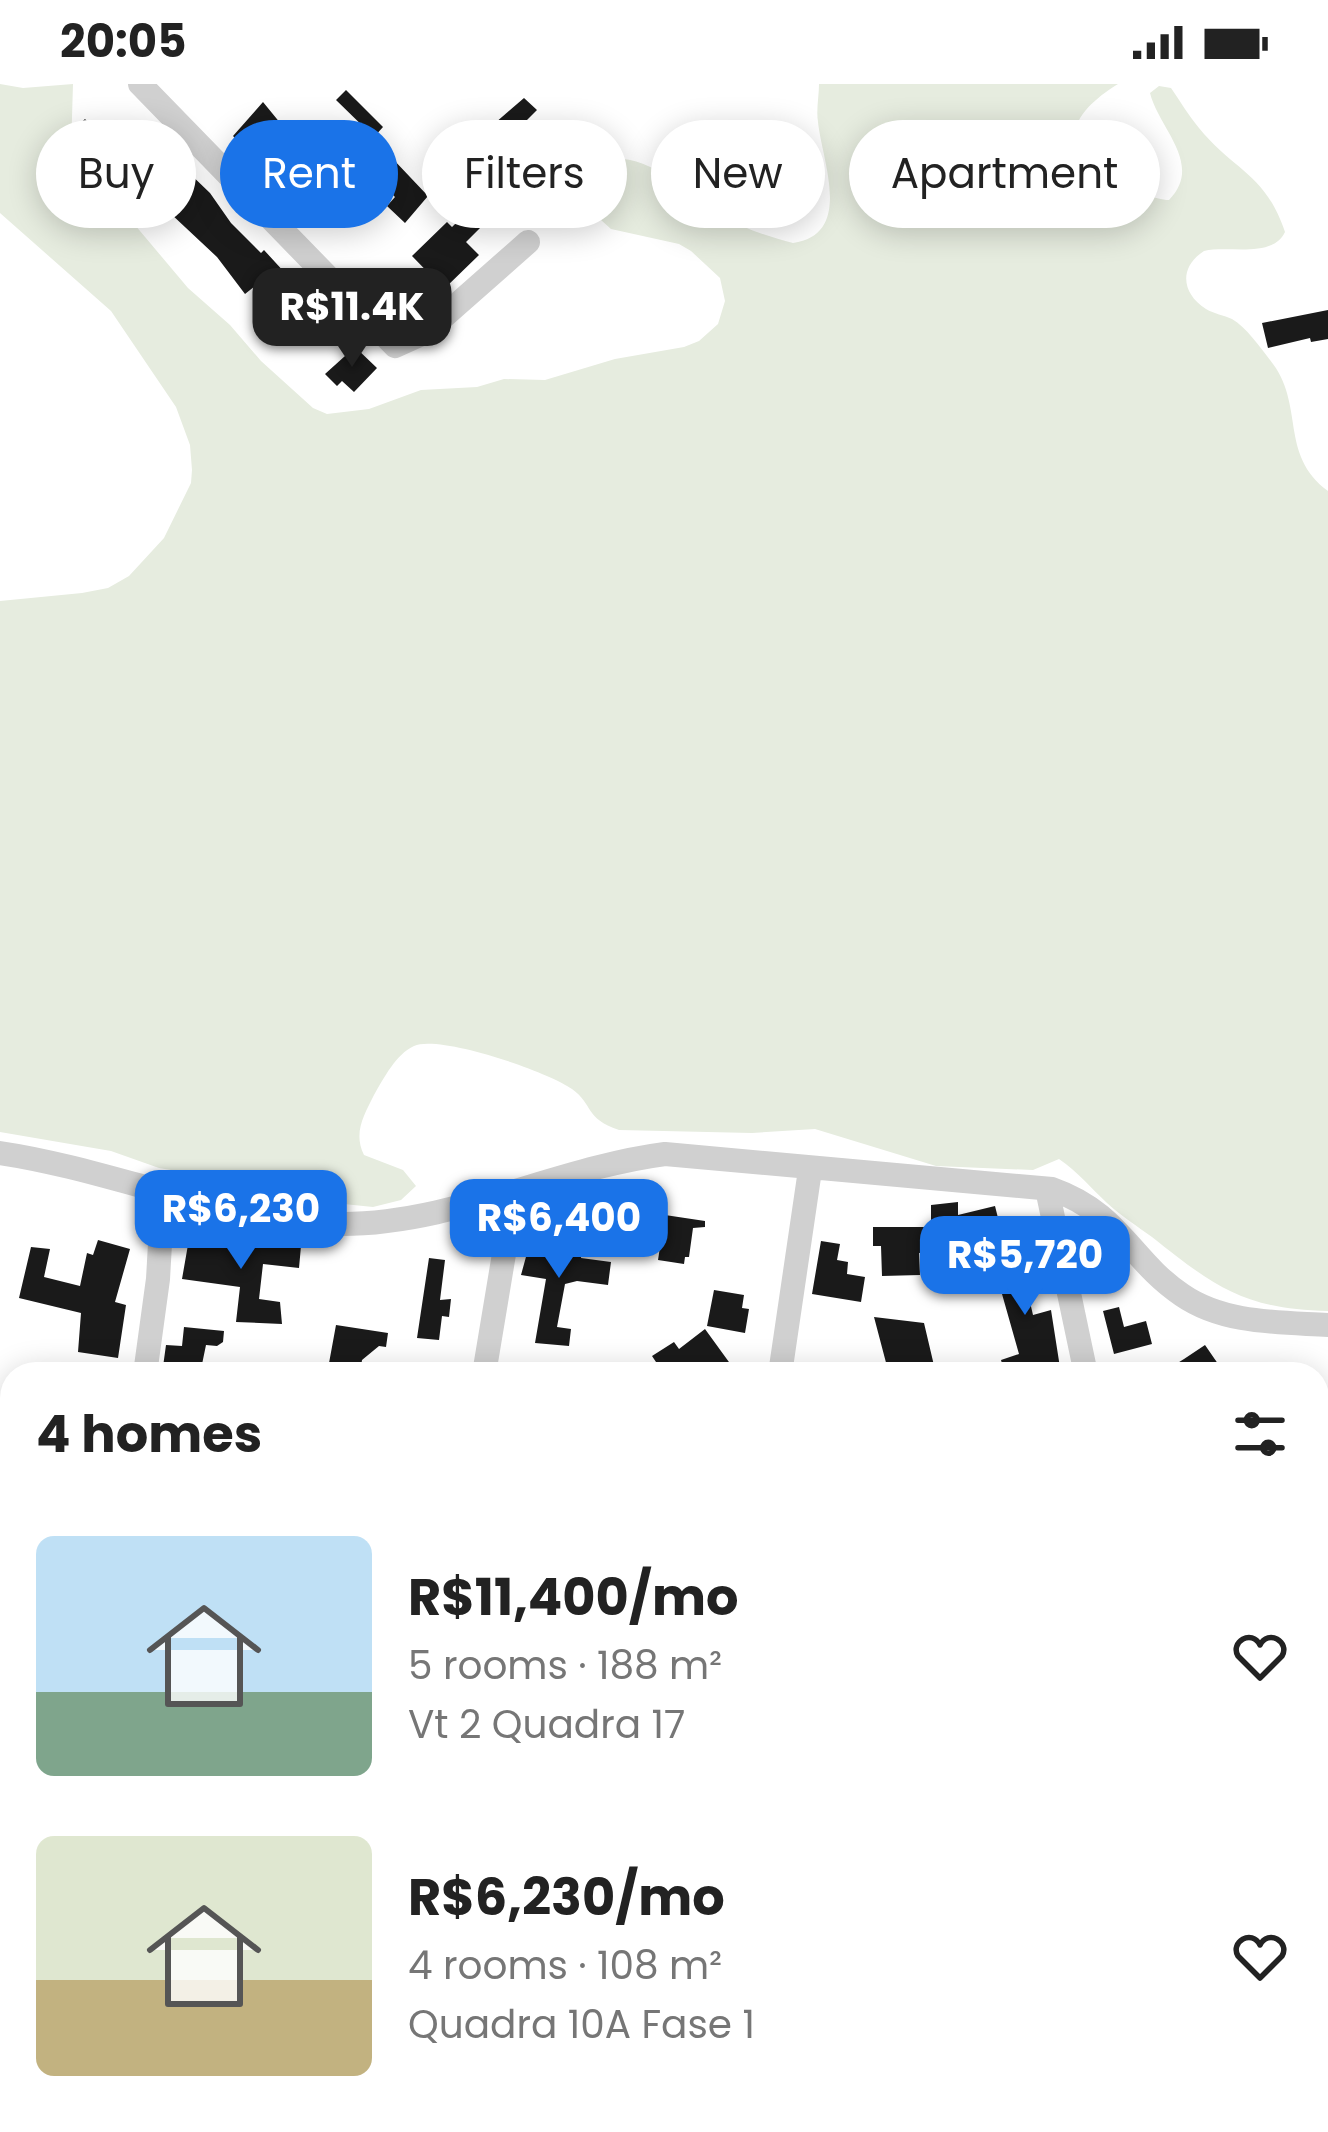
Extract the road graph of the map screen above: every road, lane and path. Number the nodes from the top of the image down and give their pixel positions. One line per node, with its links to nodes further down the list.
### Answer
1 (140, 84): 2 (street)
2 (528, 242)
3 (0, 1154): 6 (street)
4 (810, 1170): 5 (street); 7 (street); 11 (street)
5 (1047, 1189): 8 (street); 12 (street)
6 (163, 1191): 7 (street); 9 (street)
7 (514, 1194): 10 (street)
8 (1328, 1325)
9 (147, 1362)
10 (486, 1362)
11 (782, 1362)
12 (1083, 1362)

